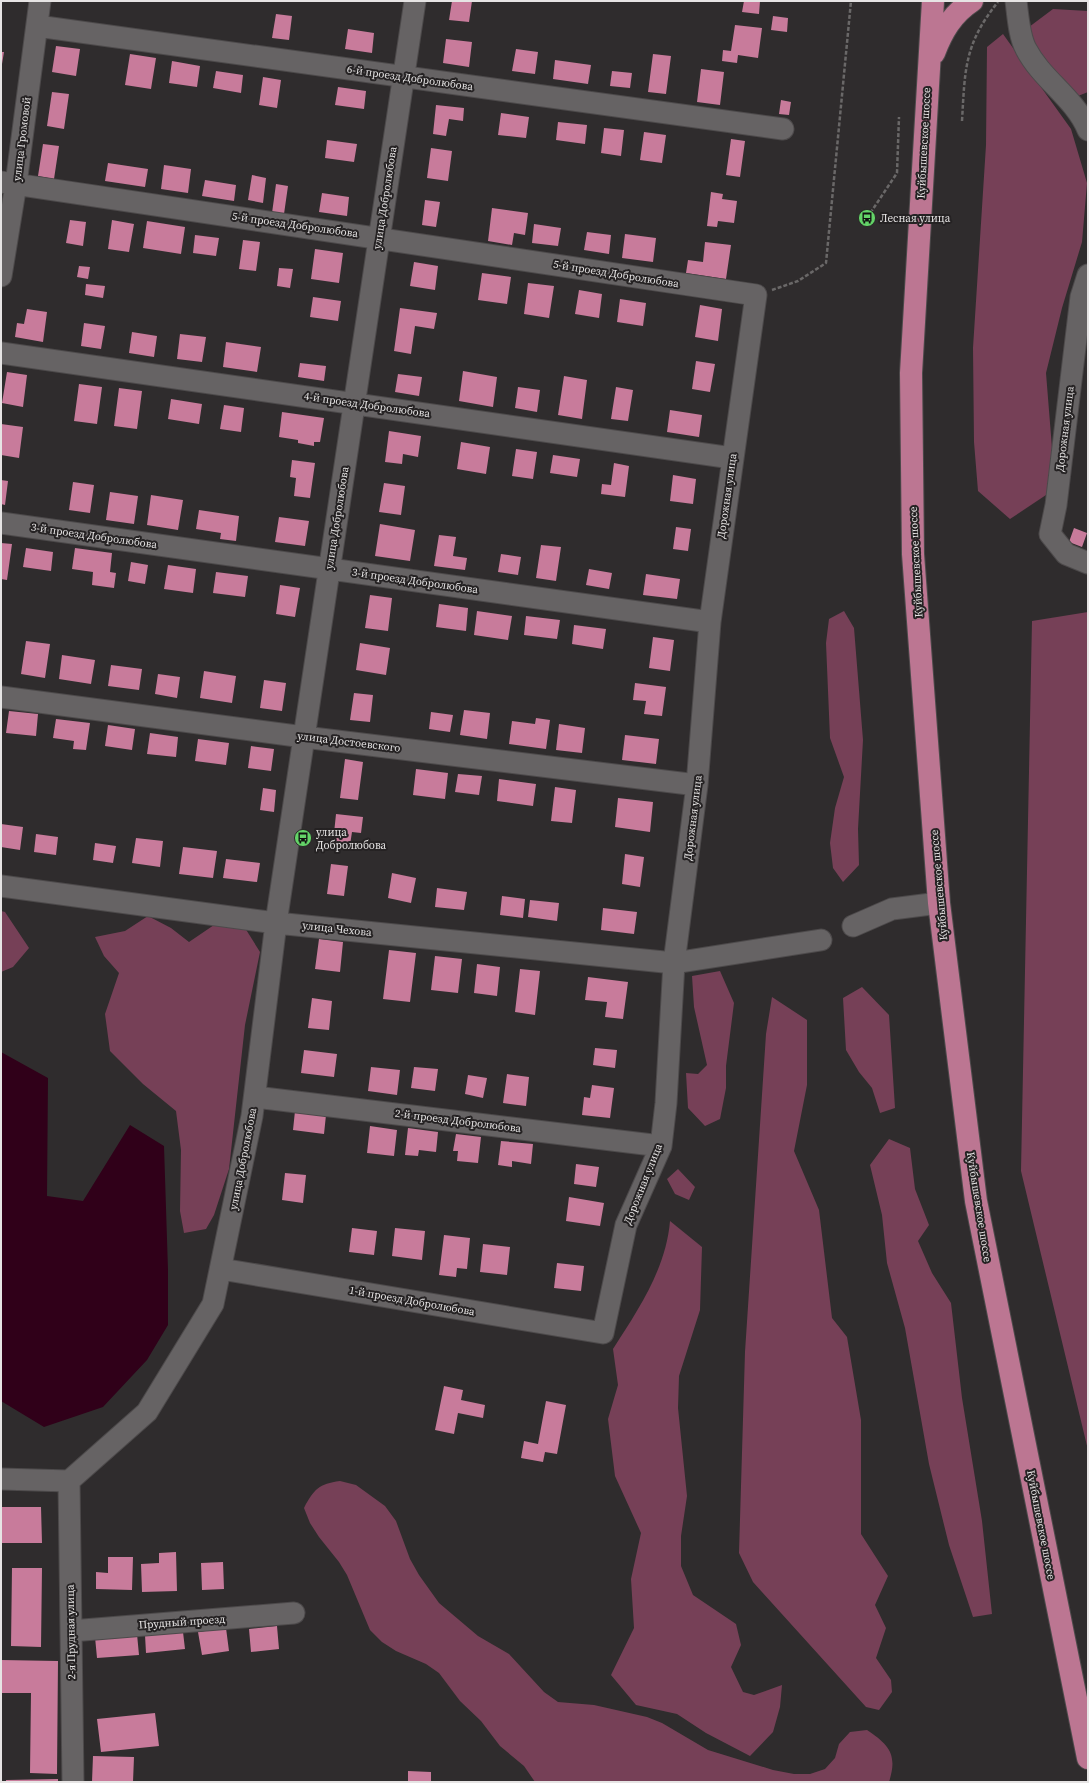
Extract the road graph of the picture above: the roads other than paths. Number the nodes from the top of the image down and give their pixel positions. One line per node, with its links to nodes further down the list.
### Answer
1 (40, 1): 6 (street, улица Громовой)
2 (415, 1): 8 (street, улица Добролюбова)
3 (932, 1): 7 (highway, Куйбышевское шоссе)
4 (972, 1): 7 (highway)
5 (1016, 1): 10 (street)
6 (36, 26): 8 (street, 6-й проезд Добролюбова); 11 (street, улица Громовой)
7 (929, 67): 28 (highway, Куйбышевское шоссе)
8 (403, 78): 9 (street, 6-й проезд Добролюбова); 12 (street, улица Добролюбова)
9 (783, 129)
10 (1088, 130)
11 (8, 183): 12 (street, 5-й проезд Добролюбова); 14 (street, улица Громовой)
12 (379, 238): 15 (street, 5-й проезд Добролюбова); 18 (street, улица Добролюбова)
13 (1088, 275): 16 (street, Дорожная улица)
14 (1, 276)
15 (756, 295): 19 (street, Дорожная улица)
16 (1082, 342): 21 (street, Дорожная улица)
17 (1, 353): 18 (street, 4-й проезд Добролюбова)
18 (354, 403): 19 (street, 4-й проезд Добролюбова); 22 (street, улица Добролюбова)
19 (732, 458): 23 (street, Дорожная улица)
20 (1, 523): 22 (street, 3-й проезд Добролюбова)
21 (1088, 563)
22 (329, 570): 23 (street, 3-й проезд Добролюбова); 25 (street, улица Добролюбова)
23 (710, 622): 26 (street, Дорожная улица)
24 (1, 697): 25 (street, улица Достоевского)
25 (304, 737): 26 (street, улица Достоевского); 29 (street, улица Добролюбова)
26 (697, 785): 32 (street, Дорожная улица)
27 (1, 886): 29 (street, улица Чехова)
28 (939, 903): 30 (street); 41 (highway, Куйбышевское шоссе)
29 (276, 923): 32 (street, улица Чехова); 33 (street, улица Добролюбова)
30 (853, 926)
31 (821, 940): 32 (street, улица Чехова)
32 (674, 963): 34 (street, Дорожная улица)
33 (255, 1097): 34 (street, 2-й проезд Добролюбова); 35 (street, улица Добролюбова)
34 (661, 1146): 36 (street, Дорожная улица)
35 (221, 1269): 36 (street, 1-й проезд Добролюбова); 38 (street, улица Добролюбова)
36 (603, 1333)
37 (1, 1479): 38 (street)
38 (69, 1481): 40 (street, 2-я Прудная улица)
39 (294, 1613): 40 (street, Прудный проезд)
40 (71, 1631): 42 (street, 2-я Прудная улица)
41 (1088, 1758)
42 (73, 1782)

